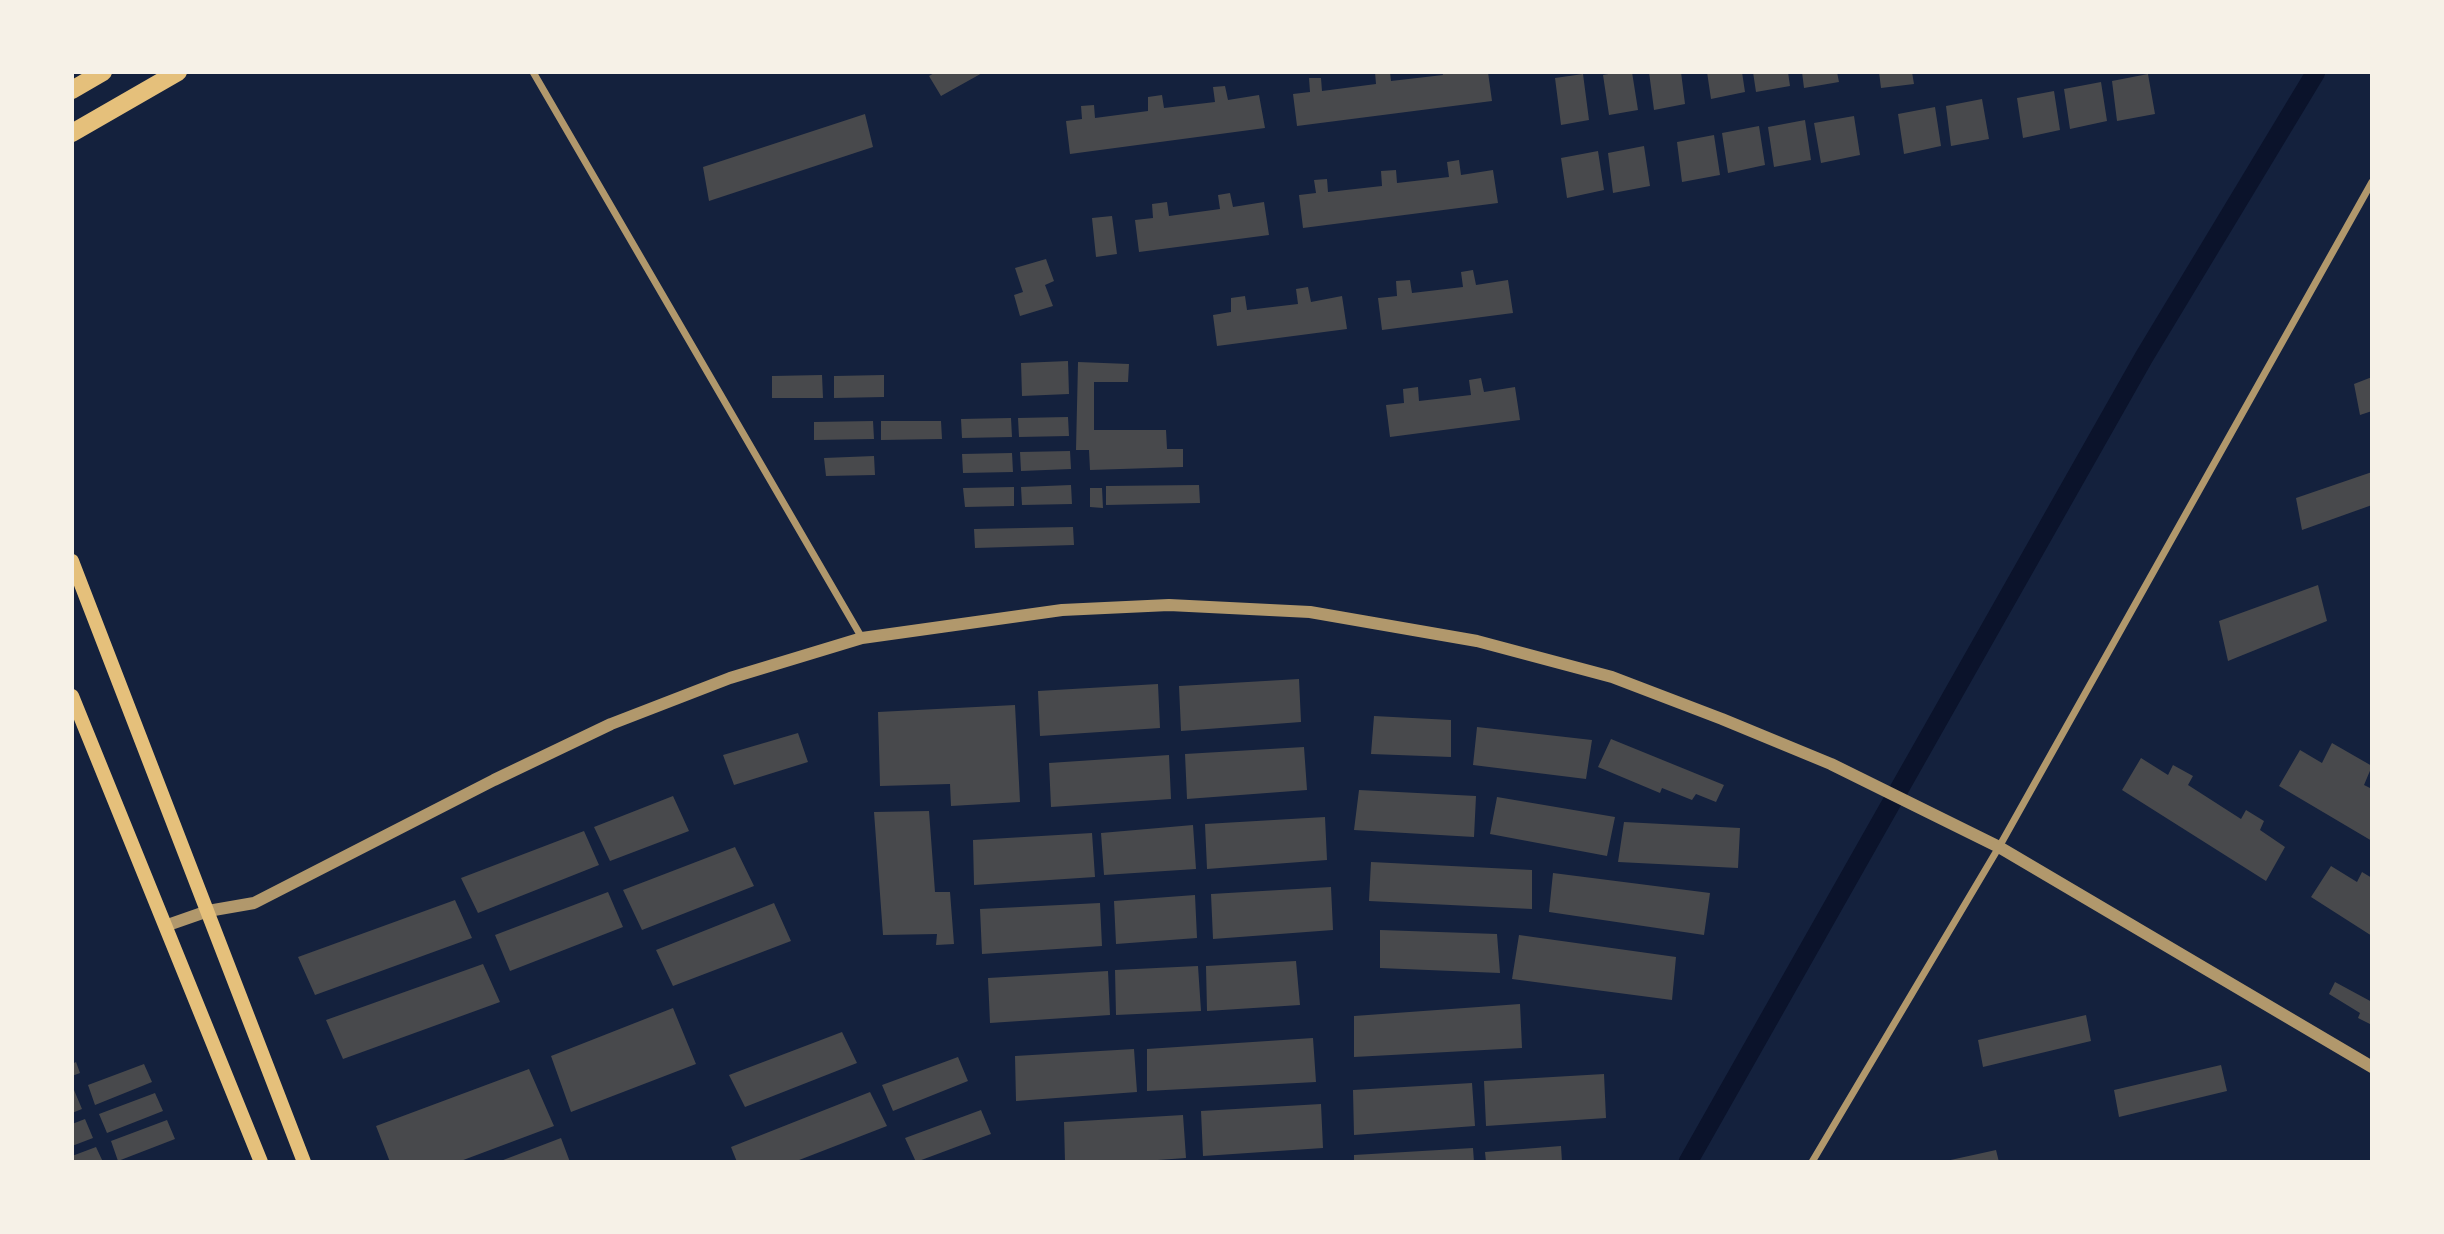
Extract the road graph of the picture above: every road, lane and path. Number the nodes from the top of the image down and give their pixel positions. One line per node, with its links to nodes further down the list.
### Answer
1 (103, 72): 4 (main road)
2 (178, 72): 5 (main road)
3 (533, 72): 8 (street)
4 (72, 90)
5 (74, 135)
6 (2372, 182): 10 (street)
7 (72, 561): 11 (main road)
8 (862, 638): 10 (street); 11 (street)
9 (72, 696): 12 (main road)
10 (1999, 847): 13 (street); 16 (street)
11 (208, 911): 12 (street); 15 (main road)
12 (165, 926): 14 (main road)
13 (2372, 1067)
14 (261, 1162)
15 (304, 1162)
16 (1812, 1162)

